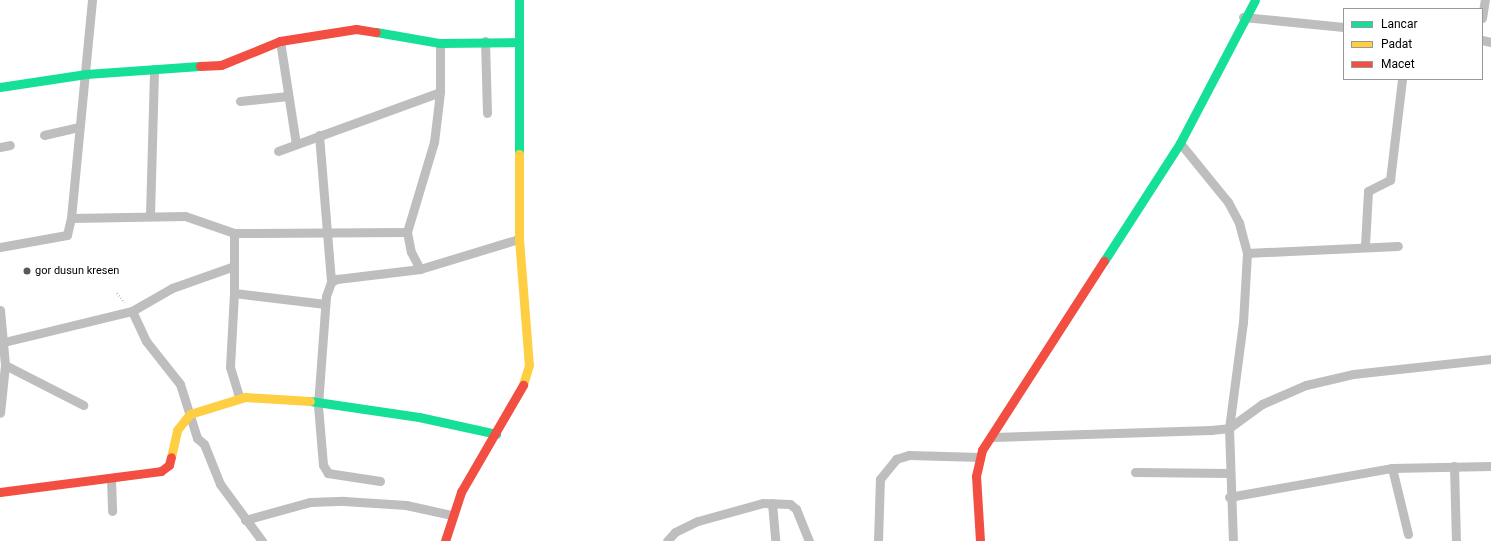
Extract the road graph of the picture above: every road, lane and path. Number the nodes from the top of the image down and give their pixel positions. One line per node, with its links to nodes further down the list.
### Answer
1 (92, 0): 13 (street)
2 (519, 0): 10 (street)
3 (1255, 0): 6 (street)
4 (1485, 0): 5 (street)
5 (1483, 12)
6 (1243, 17): 7 (street); 23 (street)
7 (1343, 27)
8 (280, 41): 11 (street); 12 (street); 17 (street)
9 (485, 41): 10 (street); 11 (street); 19 (street)
10 (519, 42): 33 (street)
11 (440, 43): 16 (street)
12 (154, 69): 13 (street); 28 (street)
13 (86, 74): 15 (street); 20 (street)
14 (1402, 80): 34 (street)
15 (0, 87)
16 (440, 92): 22 (street); 31 (street)
17 (288, 96): 18 (street); 24 (street)
18 (240, 101)
19 (487, 113)
20 (78, 127): 21 (street); 29 (street)
21 (44, 135)
22 (319, 135): 24 (street); 30 (street)
23 (1180, 143): 37 (street); 55 (street)
24 (296, 144): 27 (street)
25 (10, 145): 26 (street)
26 (0, 147)
27 (278, 151)
28 (150, 215): 29 (street); 32 (street)
29 (71, 218): 36 (street)
30 (324, 232): 31 (street); 32 (street); 40 (street)
31 (407, 232): 39 (street)
32 (234, 233): 38 (street)
33 (519, 240): 39 (street); 54 (street)
34 (1365, 245): 35 (street); 37 (street)
35 (1398, 246)
36 (0, 247)
37 (1247, 253): 53 (street)
38 (234, 266): 41 (street); 44 (street)
39 (420, 269): 40 (street)
40 (331, 282): 42 (street)
41 (234, 293): 42 (street); 48 (street)
42 (325, 304): 50 (street)
43 (0, 310): 45 (street)
44 (132, 311): 45 (street); 52 (street)
45 (4, 342): 47 (street)
46 (1491, 359): 53 (street)
47 (5, 365): 49 (street); 51 (street)
48 (239, 398): 50 (street); 52 (street)
49 (83, 405)
50 (318, 405): 54 (street); 63 (street)
51 (0, 413)
52 (190, 414): 62 (street); 69 (street)
53 (1229, 428): 55 (street); 61 (street)
54 (496, 434): 68 (street)
55 (992, 437): 56 (street)
56 (980, 457): 76 (street); 77 (street)
57 (1454, 466): 58 (street); 59 (street); 79 (street)
58 (1491, 466)
59 (1392, 468): 65 (street); 70 (street)
60 (1135, 472): 61 (street)
61 (1229, 473): 65 (street)
62 (110, 479): 64 (street); 67 (street)
63 (380, 481)
64 (0, 492)
65 (1229, 497): 78 (street)
66 (772, 503): 73 (street); 74 (street); 75 (street)
67 (112, 511)
68 (451, 514): 69 (street); 72 (street)
69 (244, 520): 71 (street)
70 (1408, 534)
71 (262, 541)
72 (445, 541)
73 (667, 541)
74 (775, 541)
75 (809, 541)
76 (878, 541)
77 (980, 541)
78 (1233, 541)
79 (1456, 541)

